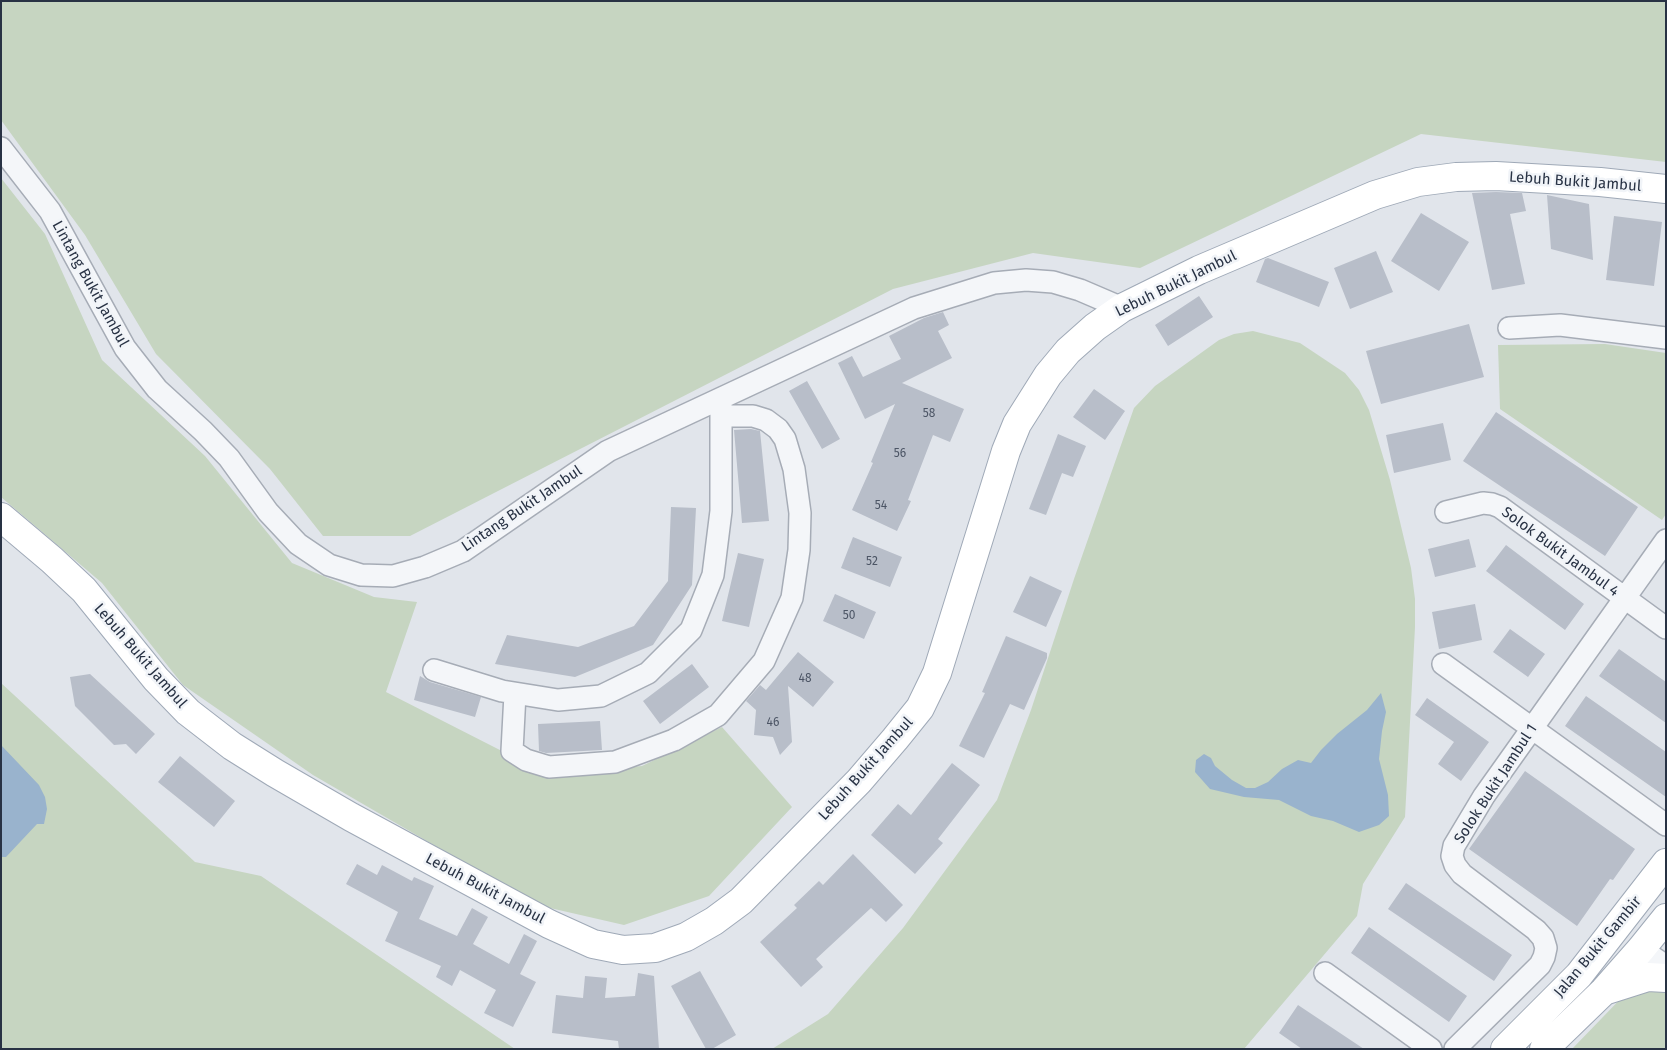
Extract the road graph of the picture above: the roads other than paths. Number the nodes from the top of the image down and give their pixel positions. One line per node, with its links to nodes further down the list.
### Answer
1 (1, 148): 6 (street, Lintang Bukit Jambul)
2 (1666, 189): 3 (main road, Lebuh Bukit Jambul)
3 (1122, 308): 6 (street, Lintang Bukit Jambul); 8 (main road, Lebuh Bukit Jambul)
4 (1510, 328): 5 (street)
5 (1666, 338)
6 (721, 407): 14 (street); 14 (street)
7 (1446, 512): 10 (street, Solok Bukit Jambul 4)
8 (1, 517)
9 (1666, 540): 10 (street, Solok Bukit Jambul 1)
10 (1624, 598): 11 (street, Solok Bukit Jambul 4); 15 (street, Solok Bukit Jambul 1)
11 (1666, 628)
12 (1443, 664): 15 (street)
13 (434, 670): 14 (street)
14 (515, 694)
15 (1531, 728): 16 (street); 26 (street, Solok Bukit Jambul 1)
16 (1666, 824)
17 (1658, 874): 19 (main road); 22 (main road, Jalan Bukit Gambir)
18 (1666, 918): 19 (main road, Jalan Bukit Gambir)
19 (1641, 949): 20 (street); 22 (main road); 24 (main road, Jalan Bukit Gambir)
20 (1666, 966)
21 (1325, 973): 25 (street)
22 (1579, 975): 27 (main road, Jalan Bukit Gambir)
23 (1666, 978): 24 (main road)
24 (1604, 991): 28 (main road, Jalan Bukit Gambir)
25 (1431, 1049)
26 (1455, 1049)
27 (1506, 1049)
28 (1544, 1049)

